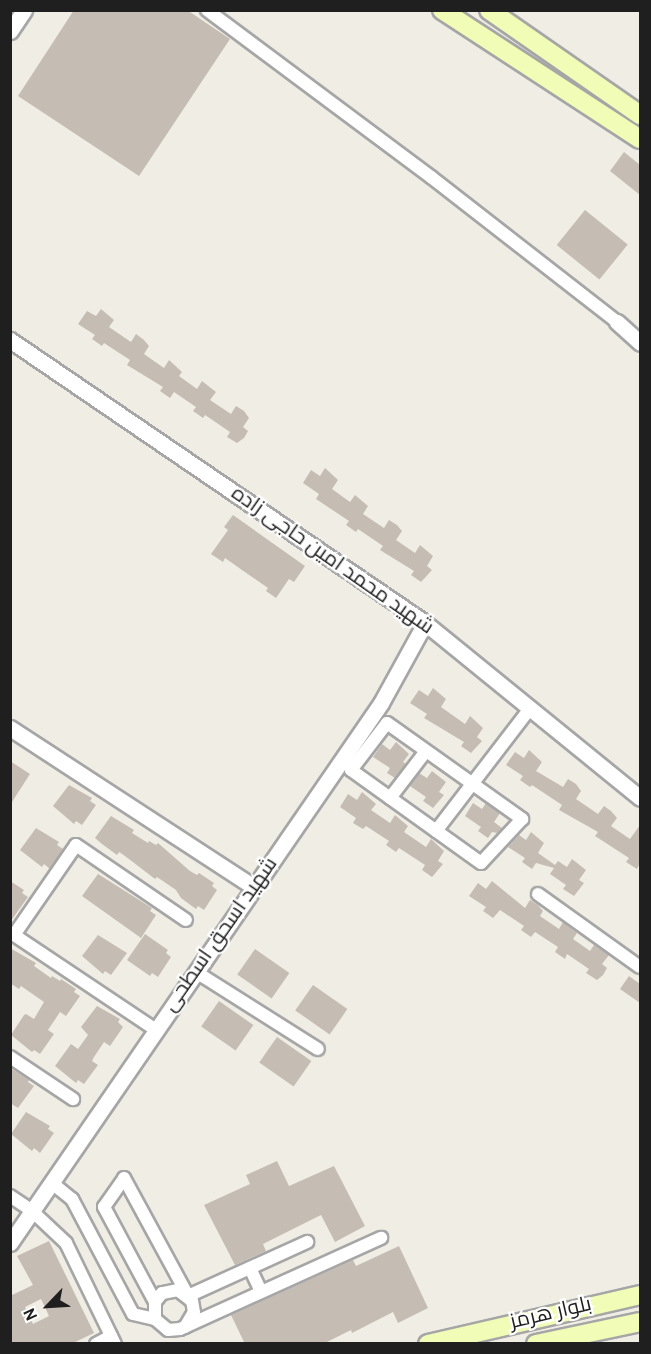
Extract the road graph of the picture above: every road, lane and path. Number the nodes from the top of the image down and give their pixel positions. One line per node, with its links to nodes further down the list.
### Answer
1 (24, 10): 6 (street)
2 (207, 10): 9 (street)
3 (442, 10): 8 (main road)
4 (489, 10): 5 (main road)
5 (504, 16): 7 (main road)
6 (10, 32)
7 (640, 115)
8 (640, 138)
9 (617, 322): 11 (street)
10 (10, 340): 12 (street, شهید محمد امین حاجی زاده)
11 (640, 344)
12 (425, 623): 13 (street, شهید محمد امین حاجی زاده); 20 (street, شهید اسحق اسطحی)
13 (529, 710): 16 (street); 18 (street, شهید محمد امین حاجی زاده)
14 (10, 728): 20 (street)
15 (426, 751): 16 (street); 17 (street); 17 (street)
16 (472, 782): 19 (street); 19 (street)
17 (390, 798): 19 (street)
18 (640, 798)
19 (436, 831)
20 (254, 887): 24 (street, شهید اسحق اسطحی)
21 (538, 894): 23 (street)
22 (186, 920): 25 (street)
23 (640, 967)
24 (196, 972): 25 (street, شهید اسحق اسطحی); 26 (street)
25 (156, 1030): 29 (street, شهید اسحق اسطحی)
26 (318, 1049)
27 (10, 1057): 28 (street)
28 (73, 1099)
29 (52, 1183): 31 (street, شهید اسحق اسطحی); 40 (street)
30 (10, 1196): 31 (street)
31 (32, 1211): 34 (street, شهید اسحق اسطحی); 43 (street)
32 (381, 1238): 36 (street)
33 (307, 1242): 35 (street)
34 (10, 1243)
35 (250, 1268): 36 (street); 38 (street)
36 (261, 1292): 42 (street)
37 (640, 1295): 45 (main road, بلوار هرمز)
38 (188, 1296): 39 (street); 39 (street); 42 (street)
39 (155, 1302): 40 (street)
40 (155, 1319): 42 (street)
41 (640, 1322): 46 (main road, بلوار هرمز)
42 (185, 1327)
43 (113, 1340): 44 (street)
44 (96, 1344)
45 (428, 1344)
46 (536, 1344)

